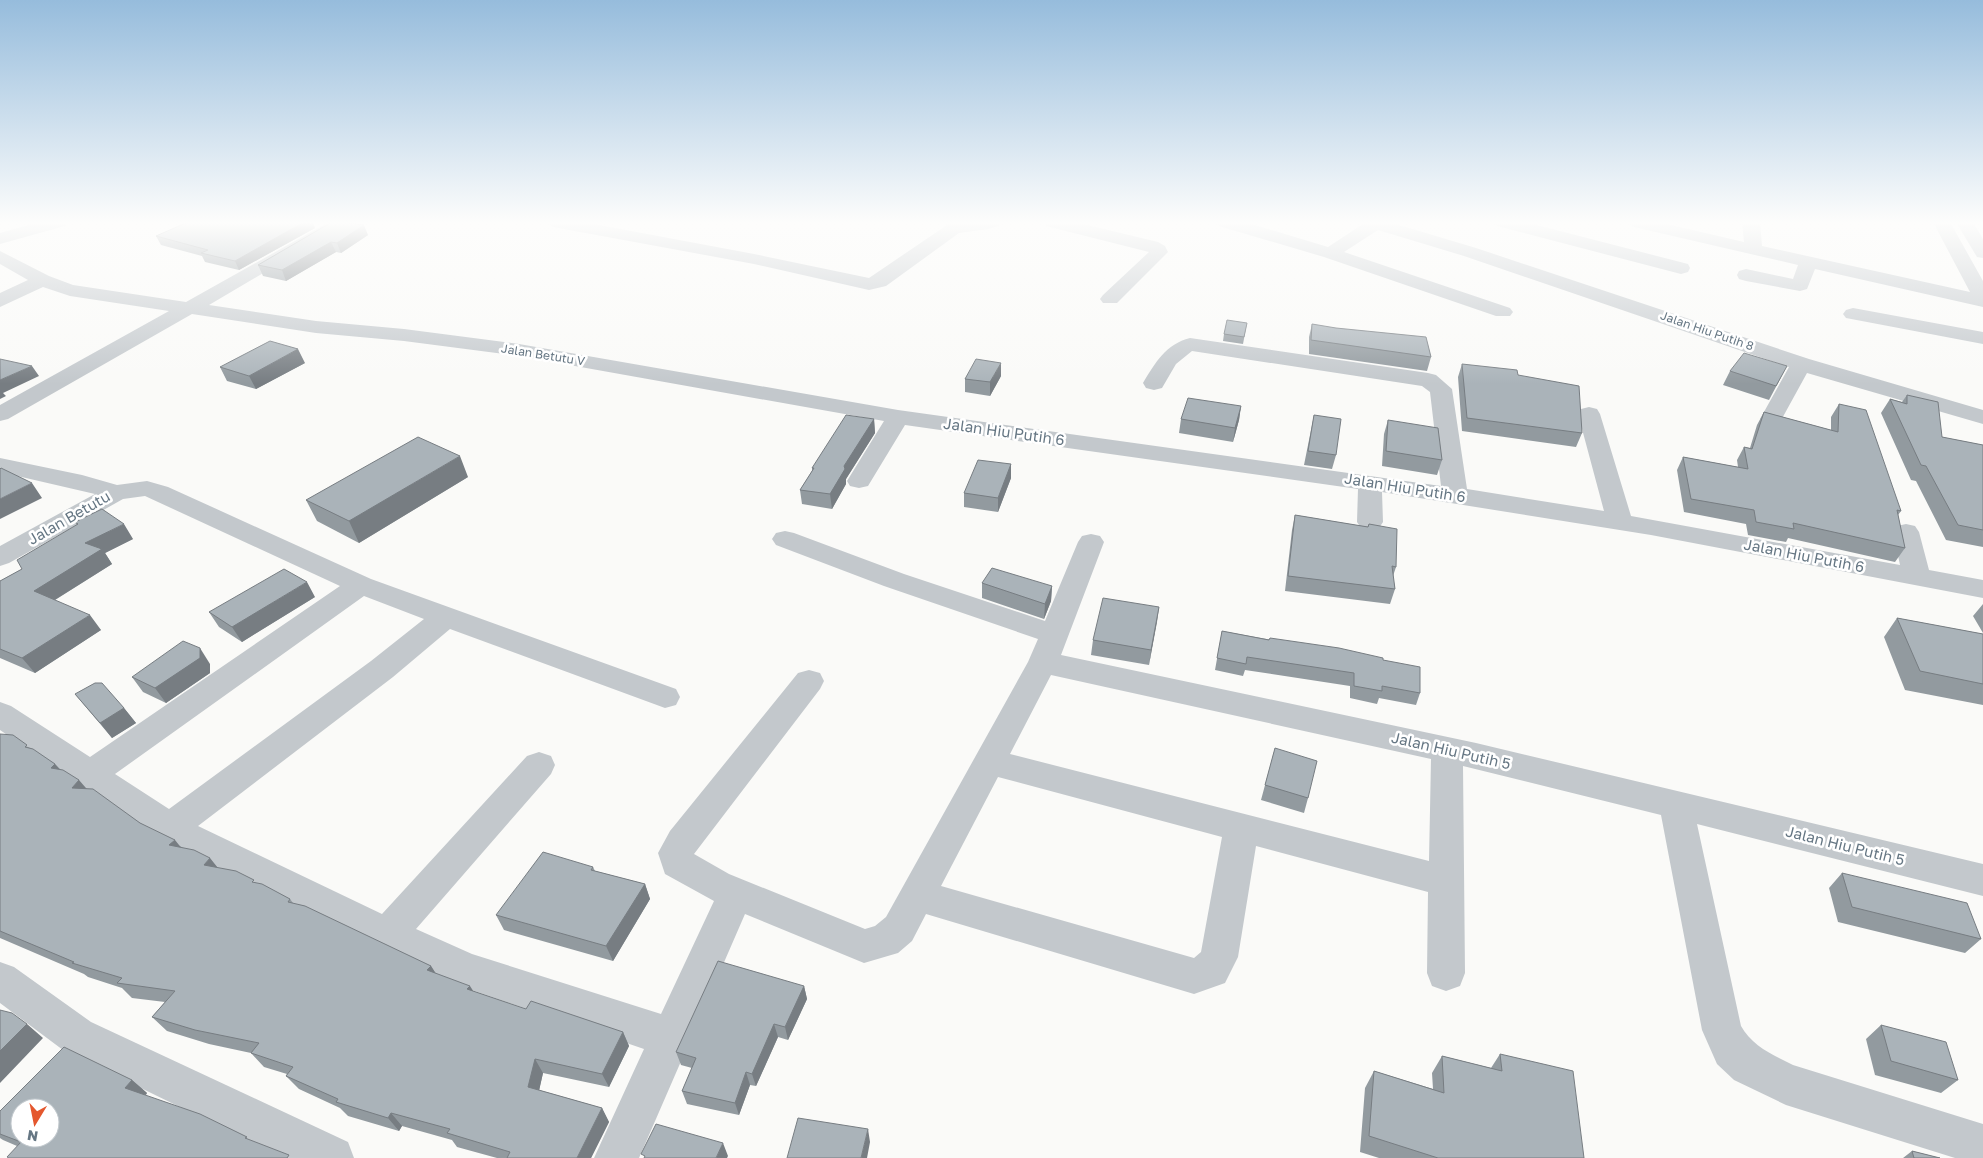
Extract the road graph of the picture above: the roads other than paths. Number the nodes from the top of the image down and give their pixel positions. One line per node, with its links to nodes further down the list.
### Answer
1 (34, 276): 12 (street, Jalan Betutu V)
2 (244, 276): 16 (street)
3 (832, 276): 4 (street)
4 (887, 276)
5 (1134, 276): 13 (street)
6 (1398, 276): 17 (street)
7 (1541, 276): 20 (street, Jalan Hiu Putih 8)
8 (1775, 276): 9 (street)
9 (1803, 276)
10 (1871, 276): 14 (street)
11 (1970, 276): 14 (street)
12 (42, 280): 15 (street); 16 (street, Jalan Betutu V)
13 (1110, 299)
14 (1983, 299)
15 (0, 301)
16 (185, 309): 22 (street); 25 (street, Jalan Betutu V)
17 (1503, 312)
18 (1853, 314): 19 (street)
19 (1983, 338)
20 (1801, 364): 24 (street, Jalan Hiu Putih 8); 26 (street)
21 (1154, 383): 31 (street)
22 (0, 414)
23 (1589, 414): 33 (street)
24 (1983, 416)
25 (898, 417): 28 (street); 29 (street, Jalan Hiu Putih 6)
26 (1771, 419)
27 (0, 465): 30 (street, Jalan Betutu)
28 (859, 481)
29 (1370, 483): 31 (street, Jalan Hiu Putih 6); 32 (street)
30 (116, 493): 37 (street, Jalan Betutu); 39 (street)
31 (1455, 495): 33 (street, Jalan Hiu Putih 6)
32 (1370, 522)
33 (1620, 522): 38 (street, Jalan Hiu Putih 6)
34 (1906, 532): 38 (street)
35 (785, 539): 42 (street, Jalan Hiu Putih 5)
36 (1091, 542): 42 (street)
37 (0, 557)
38 (1917, 577): 40 (street, Jalan Hiu Putih 6)
39 (361, 585): 41 (street); 49 (street)
40 (1983, 589)
41 (446, 617): 44 (street); 51 (street)
42 (1048, 648): 46 (street, Jalan Hiu Putih 5); 47 (street)
43 (809, 681): 55 (street)
44 (665, 697)
45 (0, 714): 49 (street)
46 (1447, 750): 50 (street, Jalan Hiu Putih 5); 54 (street)
47 (989, 762): 52 (street); 56 (street)
48 (539, 766): 57 (street)
49 (90, 774): 51 (street)
50 (1676, 805): 53 (street, Jalan Hiu Putih 5); 61 (street)
51 (170, 828): 57 (street)
52 (1241, 828): 54 (street); 56 (street)
53 (1983, 880)
54 (1446, 881): 58 (street)
55 (736, 893): 56 (street); 60 (street)
56 (917, 895)
57 (388, 934): 60 (street)
58 (1446, 973)
59 (0, 980): 62 (street)
60 (672, 1038): 63 (street)
61 (1983, 1148)
62 (332, 1158)
63 (616, 1158)

